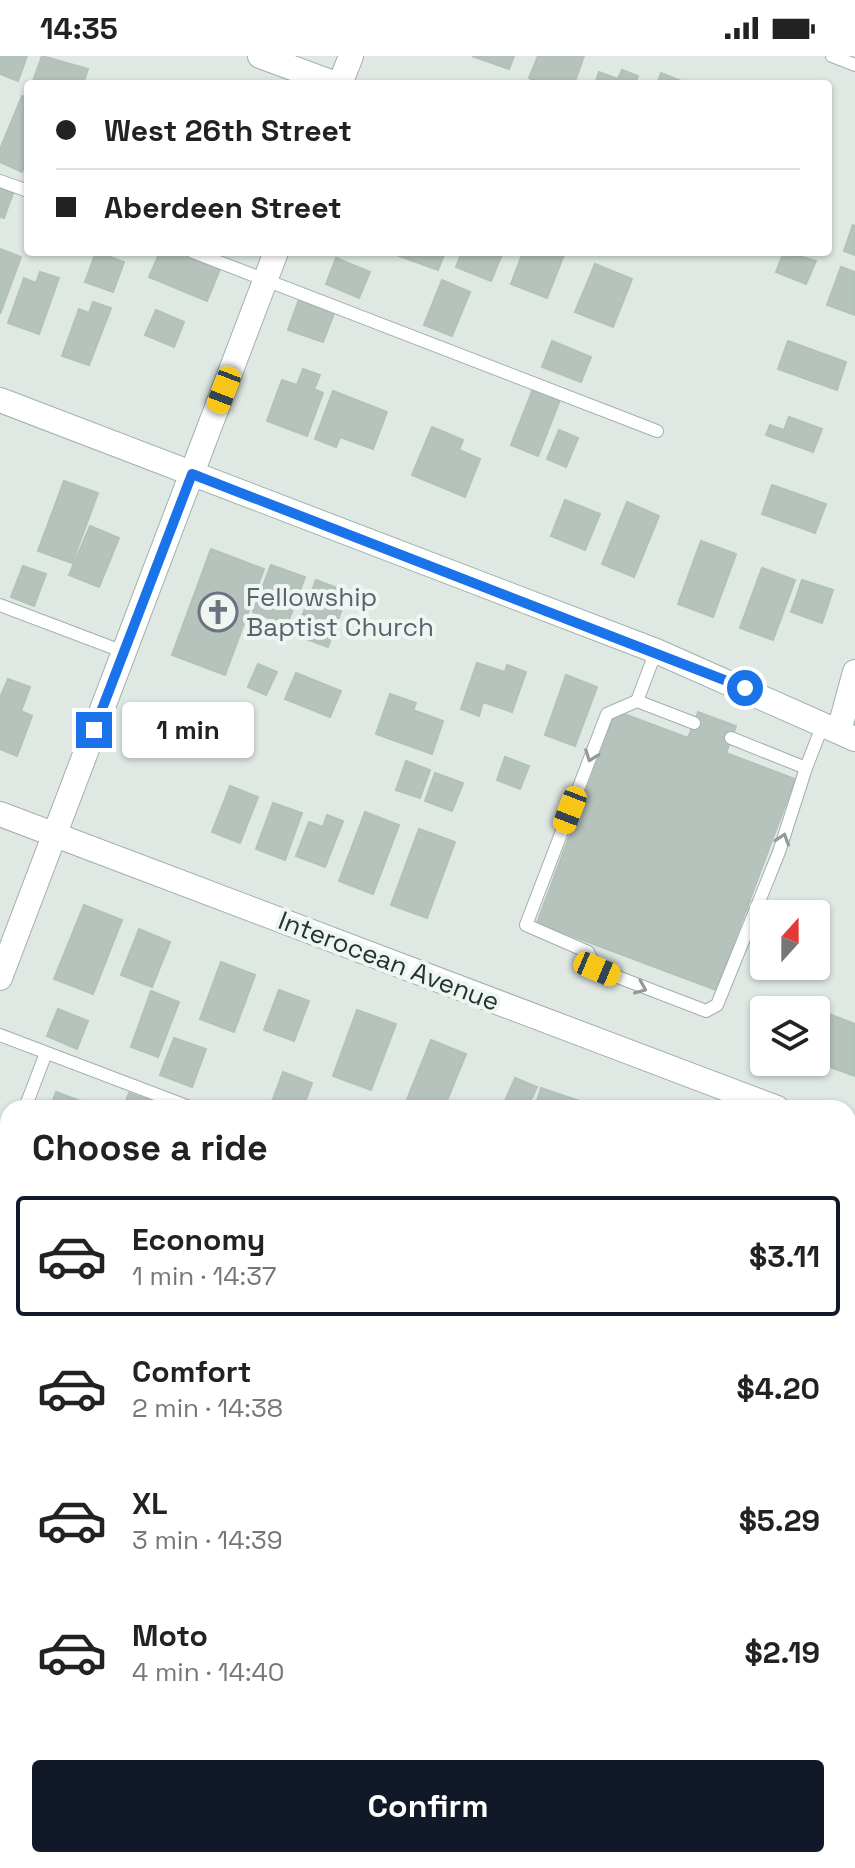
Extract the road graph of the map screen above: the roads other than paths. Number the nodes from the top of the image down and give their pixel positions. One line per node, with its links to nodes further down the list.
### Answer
1 (260, 56): 5 (street)
2 (351, 56): 6 (street)
3 (832, 56): 4 (lane)
4 (855, 65)
5 (327, 80)
6 (340, 80)
7 (0, 181): 8 (lane)
8 (24, 190)
9 (204, 256): 11 (lane)
10 (275, 256): 11 (street)
11 (266, 279): 13 (lane); 14 (street)
12 (0, 400): 14 (street)
13 (657, 431)
14 (192, 474): 16 (street); 17 (street)
15 (0, 605): 17 (lane)
16 (656, 651): 19 (lane); 21 (street)
17 (124, 652): 25 (street)
18 (855, 672): 21 (street)
19 (637, 701): 20 (lane); 23 (lane, one-way to 23)
20 (694, 723)
21 (839, 732): 23 (lane)
22 (731, 738): 23 (lane)
23 (806, 768)
24 (0, 814): 25 (street, Interocean Avenue)
25 (55, 835): 26 (street); 31 (street, Interocean Avenue)
26 (0, 978)
27 (0, 1035): 28 (lane)
28 (46, 1053): 29 (lane); 30 (lane)
29 (28, 1100)
30 (171, 1100)
31 (756, 1100)

